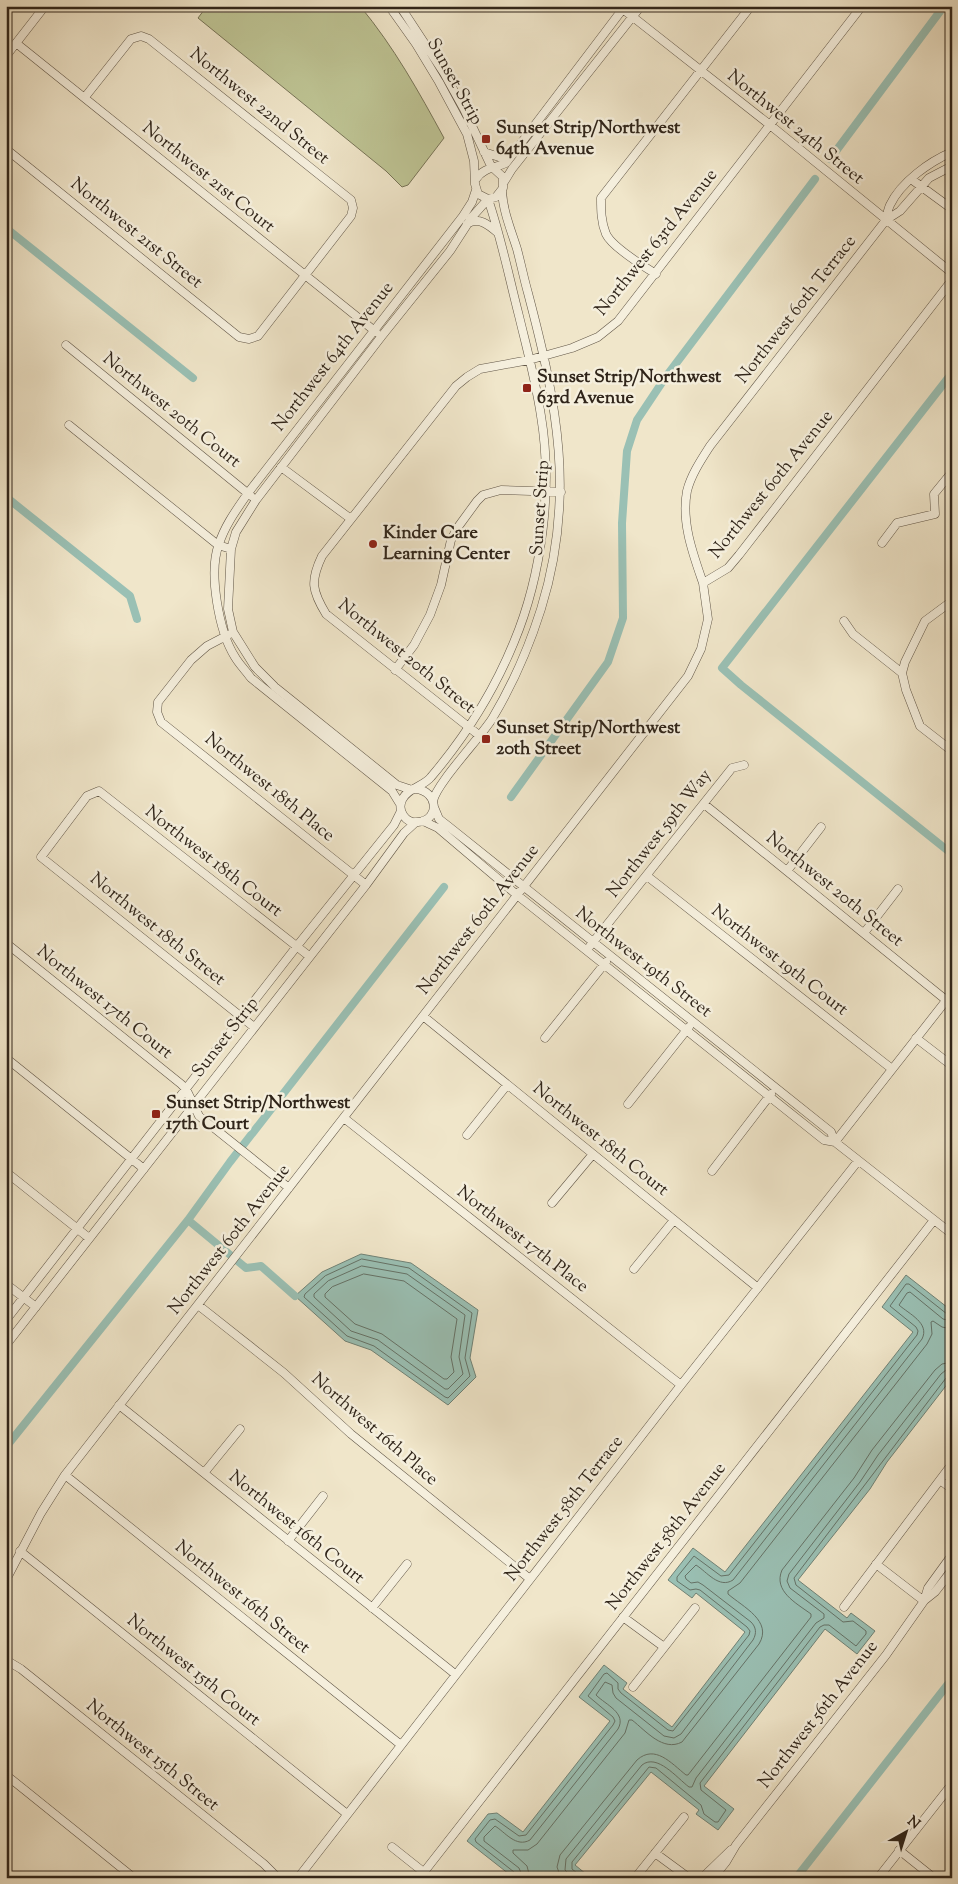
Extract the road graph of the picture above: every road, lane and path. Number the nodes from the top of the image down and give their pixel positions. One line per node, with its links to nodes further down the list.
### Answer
1 (45, 6): 9 (street)
2 (389, 6): 20 (street, Sunset Strip)
3 (400, 6): 15 (street, Sunset Strip)
4 (641, 6): 8 (street)
5 (751, 6): 11 (street)
6 (862, 6): 13 (street, Northwest 63rd Avenue)
7 (622, 7): 8 (street, Northwest 24th Street); 17 (street)
8 (633, 17): 11 (street, Northwest 24th Street); 22 (street)
9 (16, 43): 10 (street); 12 (street, Northwest 21st Court)
10 (6, 56)
11 (700, 71): 13 (street, Northwest 24th Street); 32 (street)
12 (84, 97): 33 (street, Northwest 21st Court); 33 (street, Northwest 22nd Street)
13 (770, 125): 28 (street, Northwest 24th Street); 32 (street, Northwest 63rd Avenue)
14 (6, 149): 33 (street, Northwest 21st Street)
15 (484, 152): 17 (street); 19 (street, Sunset Strip)
16 (952, 152): 21 (street, Northwest 60th Terrace)
17 (512, 155): 19 (street)
18 (952, 166): 23 (street, Northwest 60th Terrace)
19 (493, 169): 20 (street); 22 (street)
20 (476, 179): 24 (street)
21 (911, 179): 23 (street); 28 (street, Northwest 60th Terrace)
22 (504, 182): 25 (street)
23 (920, 186): 27 (street); 28 (street, Northwest 60th Terrace)
24 (476, 190): 26 (street); 35 (street, Northwest 64th Avenue)
25 (502, 191): 26 (street); 38 (street, Sunset Strip)
26 (488, 199): 29 (street, Northwest 64th Avenue); 30 (street, Sunset Strip)
27 (952, 210)
28 (886, 220): 31 (street, Northwest 24th Street); 51 (street, Northwest 60th Terrace)
29 (467, 224): 30 (street); 36 (street, Northwest 64th Avenue)
30 (498, 234): 39 (street, Sunset Strip)
31 (952, 273)
32 (656, 274): 38 (street, Northwest 63rd Avenue)
33 (305, 276): 35 (street, Northwest 21st Court)
34 (952, 280): 51 (street, Northwest 60th Avenue)
35 (373, 330): 36 (street, Northwest 21st Court); 45 (street, Northwest 64th Avenue)
36 (381, 337): 41 (street, Northwest 64th Avenue)
37 (66, 346): 45 (street, Northwest 20th Court)
38 (544, 356): 39 (street, Northwest 63rd Avenue); 44 (street, Sunset Strip)
39 (529, 360): 43 (street, Sunset Strip); 47 (street, Northwest 63rd Avenue)
40 (69, 425): 49 (street)
41 (281, 467): 46 (street, Northwest 64th Avenue); 47 (street)
42 (952, 472): 48 (street)
43 (546, 492): 44 (street); 52 (street, Sunset Strip); 59 (street)
44 (561, 492): 53 (street, Sunset Strip)
45 (248, 493): 46 (street, Northwest 20th Court); 49 (street, Northwest 64th Avenue)
46 (256, 500): 50 (street, Northwest 64th Avenue)
47 (351, 519): 54 (street, Northwest 63rd Avenue)
48 (882, 543)
49 (218, 545): 50 (street); 58 (street)
50 (231, 549): 57 (street)
51 (703, 583): 76 (street, Northwest 60th Avenue)
52 (531, 589): 53 (street); 61 (street, Sunset Strip)
53 (547, 592): 62 (street, Sunset Strip)
54 (316, 598): 59 (street, Northwest 20th Street)
55 (952, 601): 60 (street)
56 (844, 621): 60 (street)
57 (233, 632): 58 (street); 65 (street)
58 (225, 636): 69 (street); 73 (street, Northwest 18th Place)
59 (395, 670): 61 (street, Northwest 20th Street)
60 (902, 673): 63 (street)
61 (469, 728): 62 (street, Northwest 20th Street); 65 (street, Sunset Strip)
62 (480, 736): 67 (street, Sunset Strip)
63 (952, 752)
64 (744, 765): 68 (street, Northwest 59th Way)
65 (413, 790): 67 (street); 69 (street)
66 (99, 791): 82 (street, Northwest 18th Court); 90 (street, Northwest 18th Street)
67 (433, 804): 70 (street); 76 (street, Northwest 19th Street)
68 (704, 804): 72 (street, Northwest 20th Street); 74 (street, Northwest 59th Way)
69 (401, 808): 70 (street); 73 (street, Sunset Strip)
70 (420, 822): 75 (street, Sunset Strip); 78 (street, Northwest 19th Street)
71 (821, 827): 72 (street)
72 (787, 871): 79 (street, Northwest 20th Street)
73 (353, 875): 75 (street, Northwest 18th Place); 82 (street, Sunset Strip)
74 (647, 876): 81 (street, Northwest 59th Way); 98 (street, Northwest 19th Court)
75 (366, 885): 84 (street, Sunset Strip)
76 (523, 887): 78 (street, Northwest 60th Avenue); 81 (street, Northwest 19th Street)
77 (898, 889): 79 (street)
78 (517, 896): 83 (street, Northwest 19th Street); 89 (street, Northwest 60th Avenue)
79 (864, 933): 88 (street, Northwest 20th Street)
80 (6, 943): 101 (street, Northwest 17th Court)
81 (593, 943): 83 (street, Northwest 59th Way); 85 (street, Northwest 19th Street)
82 (297, 946): 84 (street, Northwest 18th Court); 90 (street, Sunset Strip)
83 (586, 951): 86 (street, Northwest 19th Street)
84 (309, 956): 92 (street, Sunset Strip)
85 (610, 957): 86 (street); 91 (street, Northwest 19th Street)
86 (603, 965): 93 (street, Northwest 19th Street); 94 (street)
87 (952, 993): 88 (street)
88 (946, 1000): 95 (street)
89 (423, 1016): 99 (street, Northwest 18th Court); 105 (street, Northwest 60th Avenue)
90 (242, 1018): 92 (street, Northwest 18th Street); 101 (street, Sunset Strip)
91 (693, 1022): 93 (street); 100 (street, Northwest 19th Street)
92 (254, 1027): 104 (street, Sunset Strip)
93 (687, 1030): 102 (street, Northwest 19th Street); 103 (street)
94 (545, 1038)
95 (916, 1038): 97 (street); 98 (street)
96 (6, 1058): 109 (street)
97 (951, 1065)
98 (892, 1069): 107 (street)
99 (508, 1085): 106 (street); 108 (street, Northwest 18th Court)
100 (776, 1088): 102 (street); 107 (street, Northwest 19th Street)
101 (186, 1089): 104 (street, Northwest 17th Court); 109 (street, Sunset Strip)
102 (770, 1096): 107 (street, Northwest 19th Street); 112 (street)
103 (628, 1104)
104 (193, 1105): 111 (street, Sunset Strip); 114 (street, Northwest 17th Court)
105 (344, 1118): 114 (street, Northwest 60th Avenue); 129 (street, Northwest 17th Place)
106 (467, 1135)
107 (835, 1142): 110 (street, Northwest 19th Street)
108 (593, 1154): 115 (street); 116 (street, Northwest 18th Court)
109 (132, 1160): 111 (street); 118 (street, Sunset Strip)
110 (858, 1161): 117 (street, Northwest 19th Street); 123 (street, Northwest 58th Terrace)
111 (144, 1169): 120 (street, Sunset Strip)
112 (712, 1171)
113 (6, 1172): 118 (street)
114 (289, 1188): 125 (street, Northwest 60th Avenue)
115 (552, 1203)
116 (674, 1220): 121 (street); 123 (street, Northwest 18th Court)
117 (934, 1220): 119 (street, Northwest 19th Street); 150 (street, Northwest 58th Avenue)
118 (78, 1229): 120 (street); 124 (street, Sunset Strip)
119 (952, 1234)
120 (90, 1238): 126 (street, Sunset Strip)
121 (634, 1269)
122 (6, 1284): 124 (street)
123 (758, 1288): 129 (street, Northwest 58th Terrace)
124 (24, 1297): 126 (street); 127 (street, Sunset Strip)
125 (198, 1305): 130 (street, Northwest 60th Avenue); 145 (street, Northwest 16th Place)
126 (36, 1307): 128 (street, Sunset Strip)
127 (6, 1320)
128 (6, 1345)
129 (681, 1385): 145 (street, Northwest 58th Terrace)
130 (119, 1406): 133 (street, Northwest 16th Court); 134 (street, Northwest 60th Avenue)
131 (240, 1429): 133 (street)
132 (952, 1464): 135 (street)
133 (204, 1473): 138 (street, Northwest 16th Court)
134 (65, 1475): 139 (street, Northwest 60th Avenue); 155 (street, Northwest 16th Street)
135 (940, 1480): 136 (street); 142 (street)
136 (952, 1489)
137 (323, 1496): 138 (street)
138 (288, 1540): 147 (street, Northwest 16th Court)
139 (20, 1551): 144 (street, Northwest 60th Avenue); 158 (street, Northwest 15th Court)
140 (952, 1555): 146 (street, Northwest 56th Avenue)
141 (407, 1564): 147 (street)
142 (876, 1564): 146 (street); 149 (street)
143 (952, 1570): 146 (street, Northwest 56th Avenue)
144 (6, 1580)
145 (530, 1580): 153 (street, Northwest 58th Terrace)
146 (924, 1601): 160 (street, Northwest 56th Avenue)
147 (372, 1608): 153 (street, Northwest 16th Court)
148 (696, 1608): 151 (street)
149 (844, 1608)
150 (623, 1617): 151 (street); 164 (street, Northwest 58th Avenue)
151 (664, 1647): 154 (street)
152 (6, 1660): 166 (street, Northwest 15th Street)
153 (455, 1674): 155 (street, Northwest 58th Terrace)
154 (633, 1687)
155 (401, 1745): 158 (street, Northwest 58th Terrace)
156 (6, 1775): 165 (street)
157 (952, 1784): 162 (street)
158 (347, 1814): 167 (street, Northwest 58th Terrace)
159 (684, 1817): 163 (street)
160 (736, 1845): 171 (street, Northwest 56th Avenue); 172 (street, Northwest 56th Avenue)
161 (392, 1847): 164 (street)
162 (899, 1850): 173 (street); 174 (street)
163 (655, 1853): 169 (street); 170 (street)
164 (424, 1872): 168 (street)
165 (134, 1878)
166 (278, 1878)
167 (298, 1878)
168 (431, 1878)
169 (635, 1878)
170 (689, 1878)
171 (702, 1878)
172 (713, 1878)
173 (878, 1878)
174 (934, 1878)

